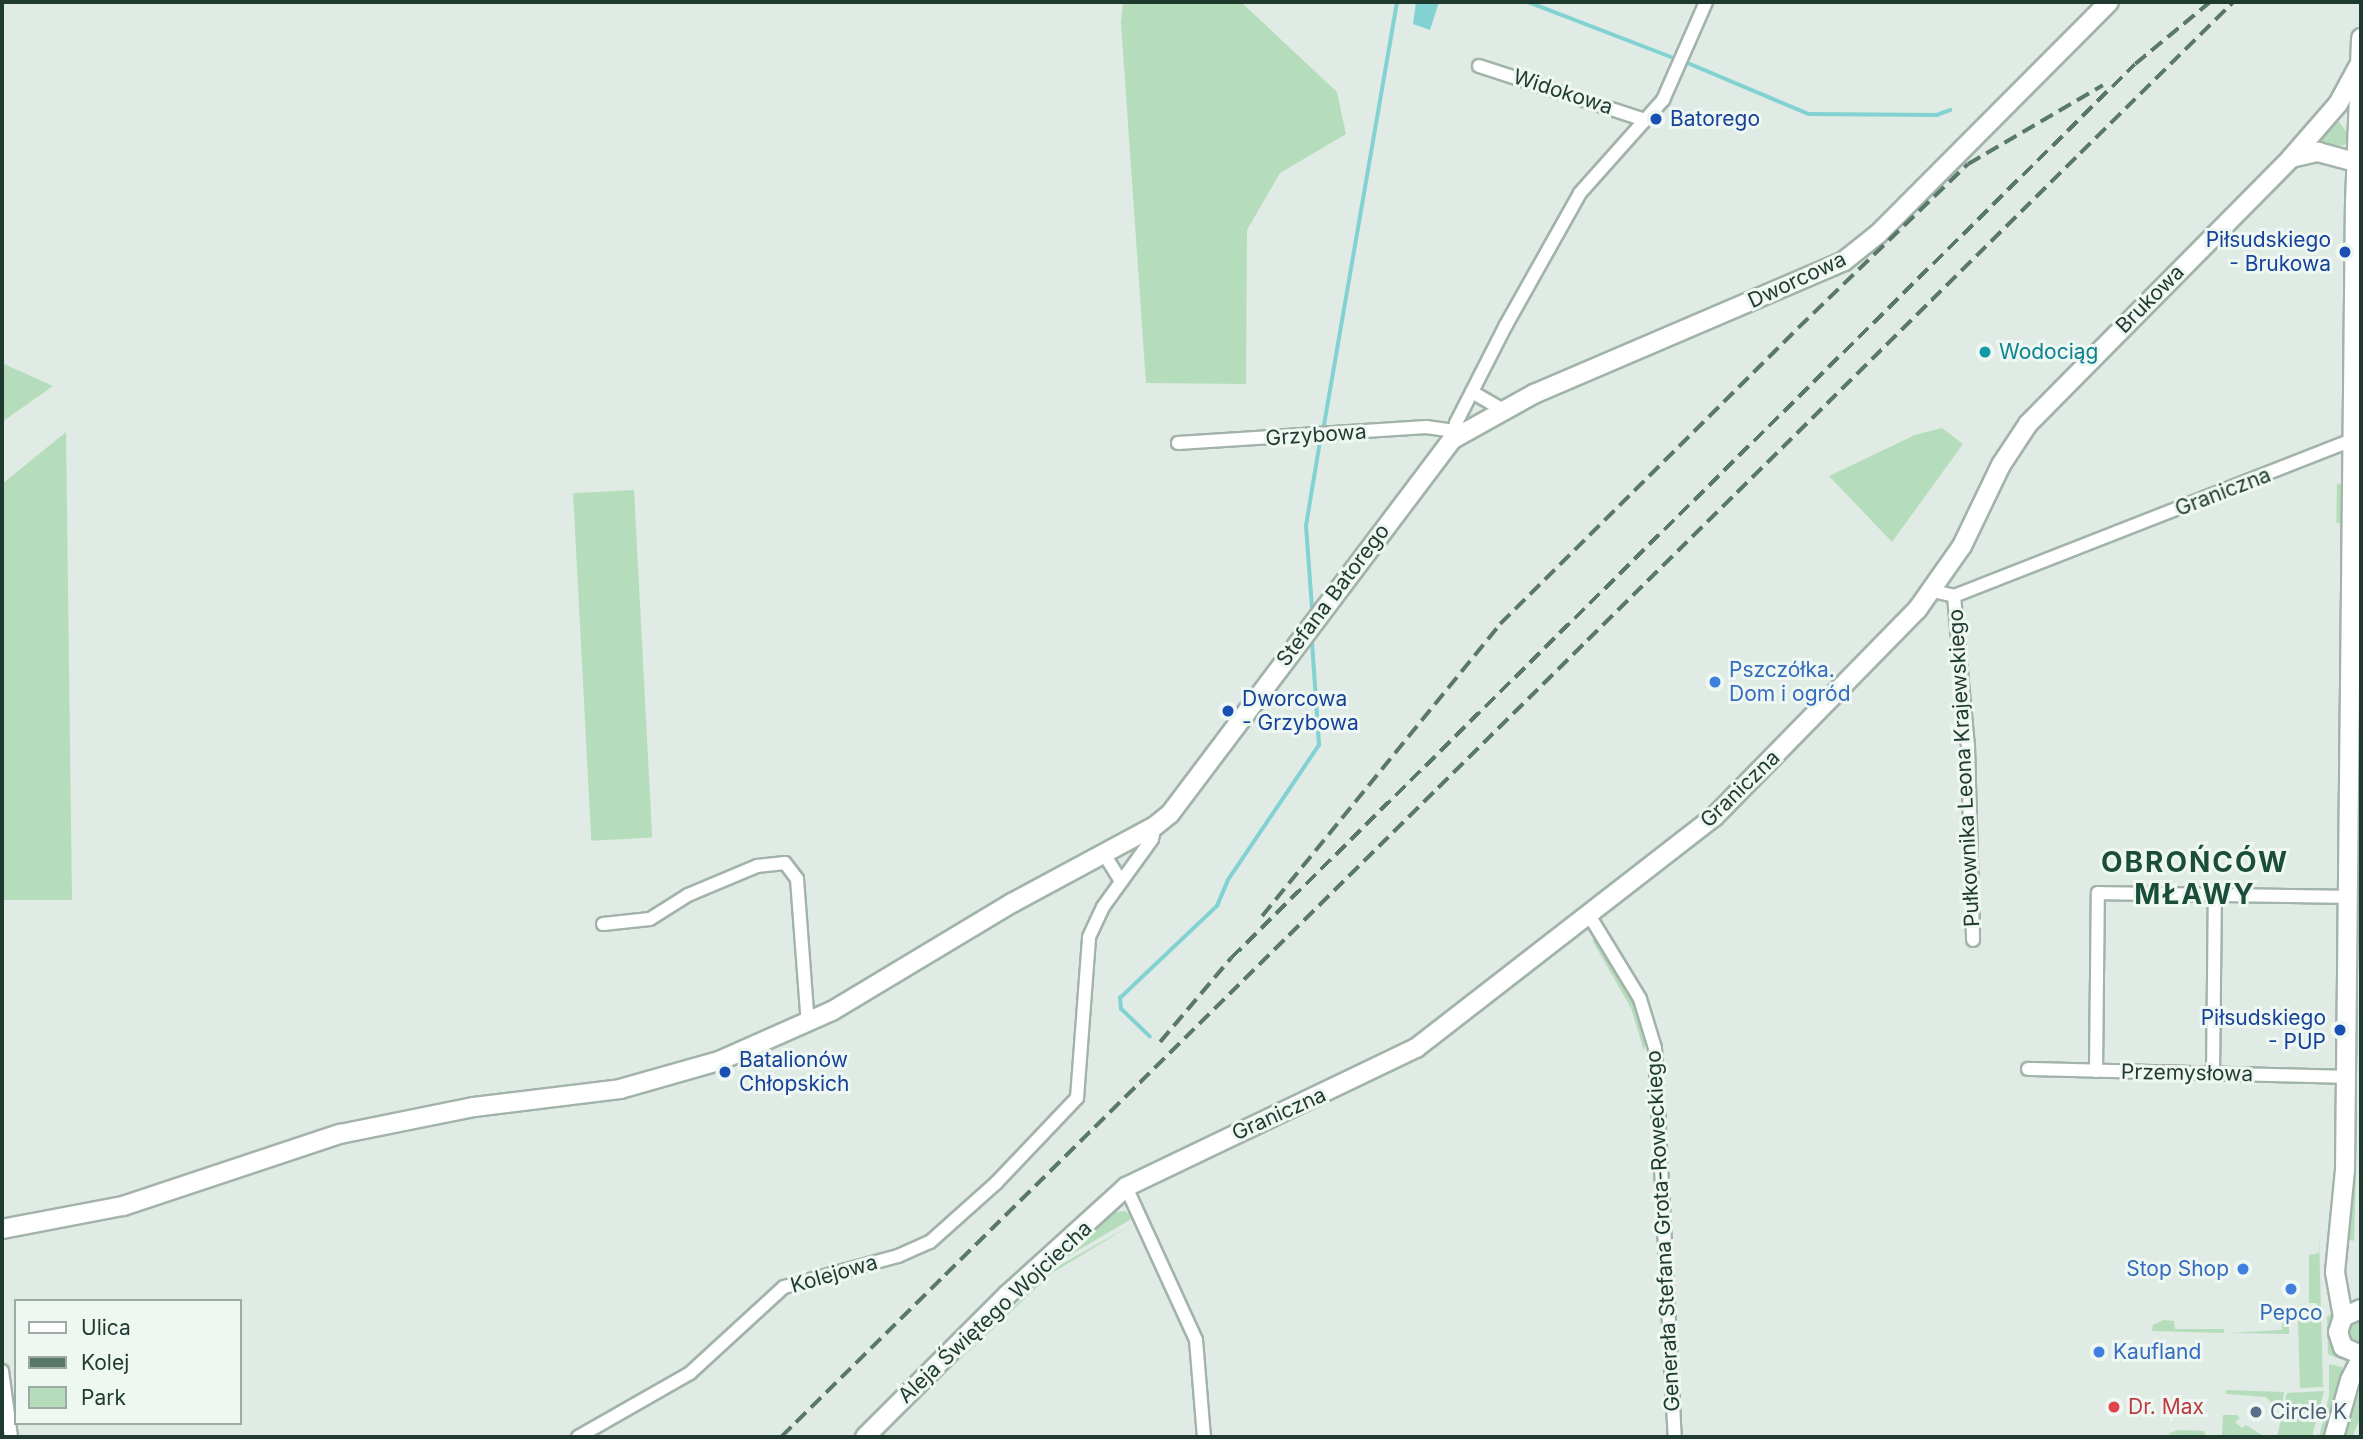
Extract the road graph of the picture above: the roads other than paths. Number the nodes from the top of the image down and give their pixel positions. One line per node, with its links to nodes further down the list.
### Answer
1 (1706, 2): 6 (street, Stefana Batorego)
2 (2109, 2): 13 (street, Dworcowa)
3 (2361, 38): 5 (street)
4 (1479, 66): 6 (street, Widokowa)
5 (2358, 66): 7 (street, Brukowa); 8 (street)
6 (1645, 120): 12 (street, Stefana Batorego)
7 (2323, 122): 8 (street); 9 (street, Brukowa)
8 (2356, 125): 10 (street)
9 (2291, 158): 10 (street); 17 (street, Brukowa)
10 (2356, 162): 11 (street)
11 (2357, 350): 15 (street)
12 (1472, 392): 13 (street); 14 (street, Stefana Batorego)
13 (1502, 409): 14 (street, Dworcowa)
14 (1453, 435): 16 (street, Grzybowa); 19 (street, Stefana Batorego)
15 (2357, 439): 18 (street, Graniczna); 23 (street)
16 (1178, 443)
17 (1933, 591): 18 (street); 24 (street, Graniczna)
18 (1954, 596): 26 (street, Pułkownika Leona Krajewskiego)
19 (1155, 826): 20 (street); 21 (street, Stefana Batorego)
20 (1104, 854): 21 (street); 27 (street)
21 (1121, 881): 32 (street, Stefana Batorego)
22 (2215, 894): 23 (street); 29 (street); 30 (street)
23 (2348, 897): 31 (street)
24 (1589, 915): 33 (street, Graniczna); 42 (street, Generała Stefana Grota-Roweckiego)
25 (603, 924): 27 (street)
26 (1973, 940)
27 (808, 1024): 34 (street)
28 (2028, 1069): 29 (street, Przemysłowa)
29 (2096, 1071): 30 (street, Przemysłowa)
30 (2213, 1074): 31 (street, Przemysłowa)
31 (2346, 1077): 35 (street)
32 (1077, 1098): 39 (street, Kolejowa)
33 (1126, 1187): 40 (street, Aleja Świętego Wojciecha); 41 (street)
34 (2, 1229)
35 (2353, 1312): 36 (street)
36 (2357, 1355): 43 (street)
37 (2, 1371): 38 (street)
38 (11, 1437)
39 (578, 1437)
40 (865, 1437)
41 (1204, 1437)
42 (1675, 1437)
43 (2334, 1437)

